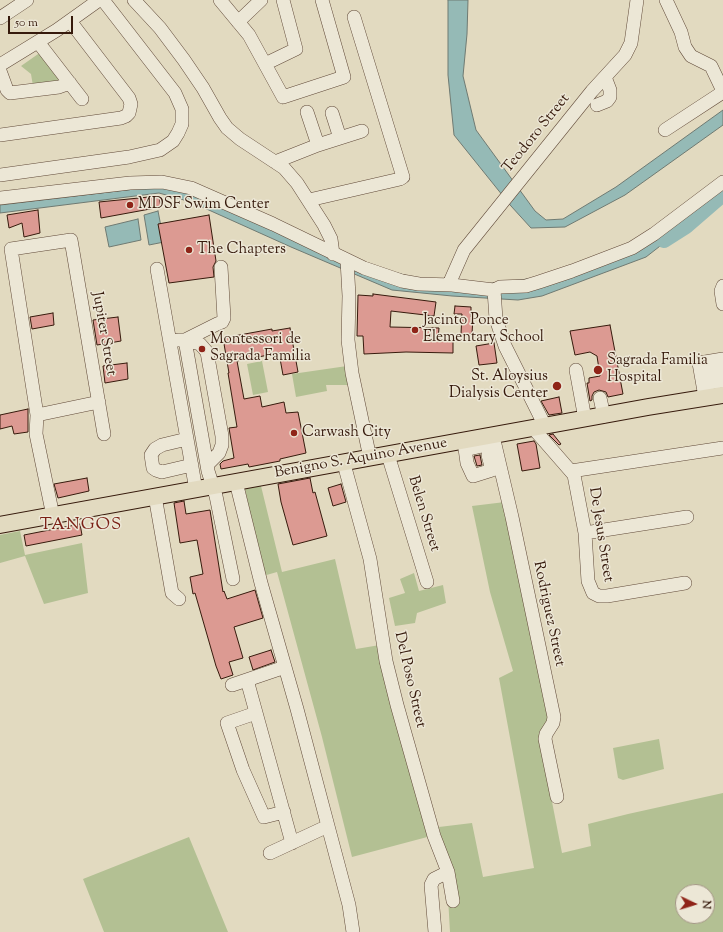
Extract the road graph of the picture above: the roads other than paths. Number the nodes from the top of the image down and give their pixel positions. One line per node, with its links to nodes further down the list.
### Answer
1 (27, 0): 12 (street)
2 (99, 0): 13 (street)
3 (103, 0): 31 (street)
4 (134, 0): 30 (street)
5 (220, 0): 14 (street)
6 (261, 0): 14 (street)
7 (283, 0): 16 (street)
8 (322, 0): 16 (street)
9 (637, 0): 19 (street, Teodoro Street)
10 (666, 0): 25 (street)
11 (354, 17): 34 (street)
12 (0, 18)
13 (70, 21): 15 (street); 27 (street)
14 (238, 22): 16 (street)
15 (38, 42): 17 (street); 20 (street)
16 (265, 64)
17 (0, 65)
18 (0, 71): 20 (street)
19 (605, 77): 22 (street); 39 (street, Teodoro Street)
20 (70, 83): 21 (street)
21 (82, 99)
22 (597, 105)
23 (307, 112): 29 (street)
24 (332, 113): 28 (street)
25 (665, 130)
26 (362, 131): 28 (street)
27 (0, 135)
28 (340, 138): 29 (street)
29 (318, 145): 30 (street)
30 (276, 162): 34 (street)
31 (0, 175)
32 (723, 182): 41 (street)
33 (0, 198): 35 (street)
34 (309, 200): 35 (street)
35 (333, 254): 36 (street)
36 (347, 260): 39 (street); 63 (street)
37 (221, 267): 43 (street)
38 (157, 269): 44 (street)
39 (449, 284): 41 (street)
40 (723, 286): 42 (street)
41 (494, 290): 56 (street, De Jesus Street)
42 (723, 304)
43 (185, 340): 44 (street); 66 (street); 66 (street)
44 (171, 352): 58 (street)
45 (723, 358): 49 (street)
46 (576, 370): 55 (street)
47 (723, 370): 49 (street)
48 (723, 381): 49 (street)
49 (703, 385): 50 (main road, Benigno S. Aquino Avenue); 54 (main road, Benigno S. Aquino Avenue)
50 (723, 395)
51 (600, 398): 54 (street)
52 (99, 402): 53 (street); 53 (street, Jupiter Street); 57 (street, Jupiter Street)
53 (37, 415): 72 (street)
54 (604, 416): 55 (main road, Benigno S. Aquino Avenue)
55 (585, 419): 56 (main road, Benigno S. Aquino Avenue)
56 (539, 428): 59 (main road, Benigno S. Aquino Avenue); 67 (street, De Jesus Street)
57 (104, 434)
58 (187, 439): 65 (street); 65 (street)
59 (488, 444): 61 (main road, Benigno S. Aquino Avenue); 61 (street); 84 (street, Rodriguez Street)
60 (723, 448): 67 (street)
61 (465, 451): 62 (main road, Benigno S. Aquino Avenue)
62 (388, 456): 63 (main road, Benigno S. Aquino Avenue); 77 (street, Belen Street)
63 (370, 458): 64 (main road, Benigno S. Aquino Avenue)
64 (344, 464): 68 (main road, Benigno S. Aquino Avenue); 89 (street, Del Poso Street)
65 (192, 465): 70 (street)
66 (207, 465): 69 (street)
67 (571, 471): 75 (street, De Jesus Street)
68 (236, 482): 69 (main road, Benigno S. Aquino Avenue); 80 (street)
69 (213, 487): 70 (main road, Benigno S. Aquino Avenue); 76 (street)
70 (196, 490): 71 (main road, Benigno S. Aquino Avenue)
71 (155, 496): 72 (main road, Benigno S. Aquino Avenue); 79 (street)
72 (53, 516): 74 (main road, Benigno S. Aquino Avenue)
73 (687, 517): 75 (street)
74 (0, 526)
75 (585, 533): 78 (street, De Jesus Street)
76 (233, 579)
77 (427, 582)
78 (685, 583)
79 (178, 599)
80 (286, 667): 81 (street); 86 (street)
81 (247, 680): 82 (street); 83 (street)
82 (232, 685)
83 (256, 713): 85 (street); 85 (street)
84 (557, 797)
85 (284, 812): 87 (street)
86 (328, 826): 87 (street); 91 (street)
87 (292, 843): 88 (street)
88 (270, 853)
89 (448, 872): 90 (street, Del Poso Street); 92 (street)
90 (453, 901)
91 (353, 932)
92 (435, 932)

